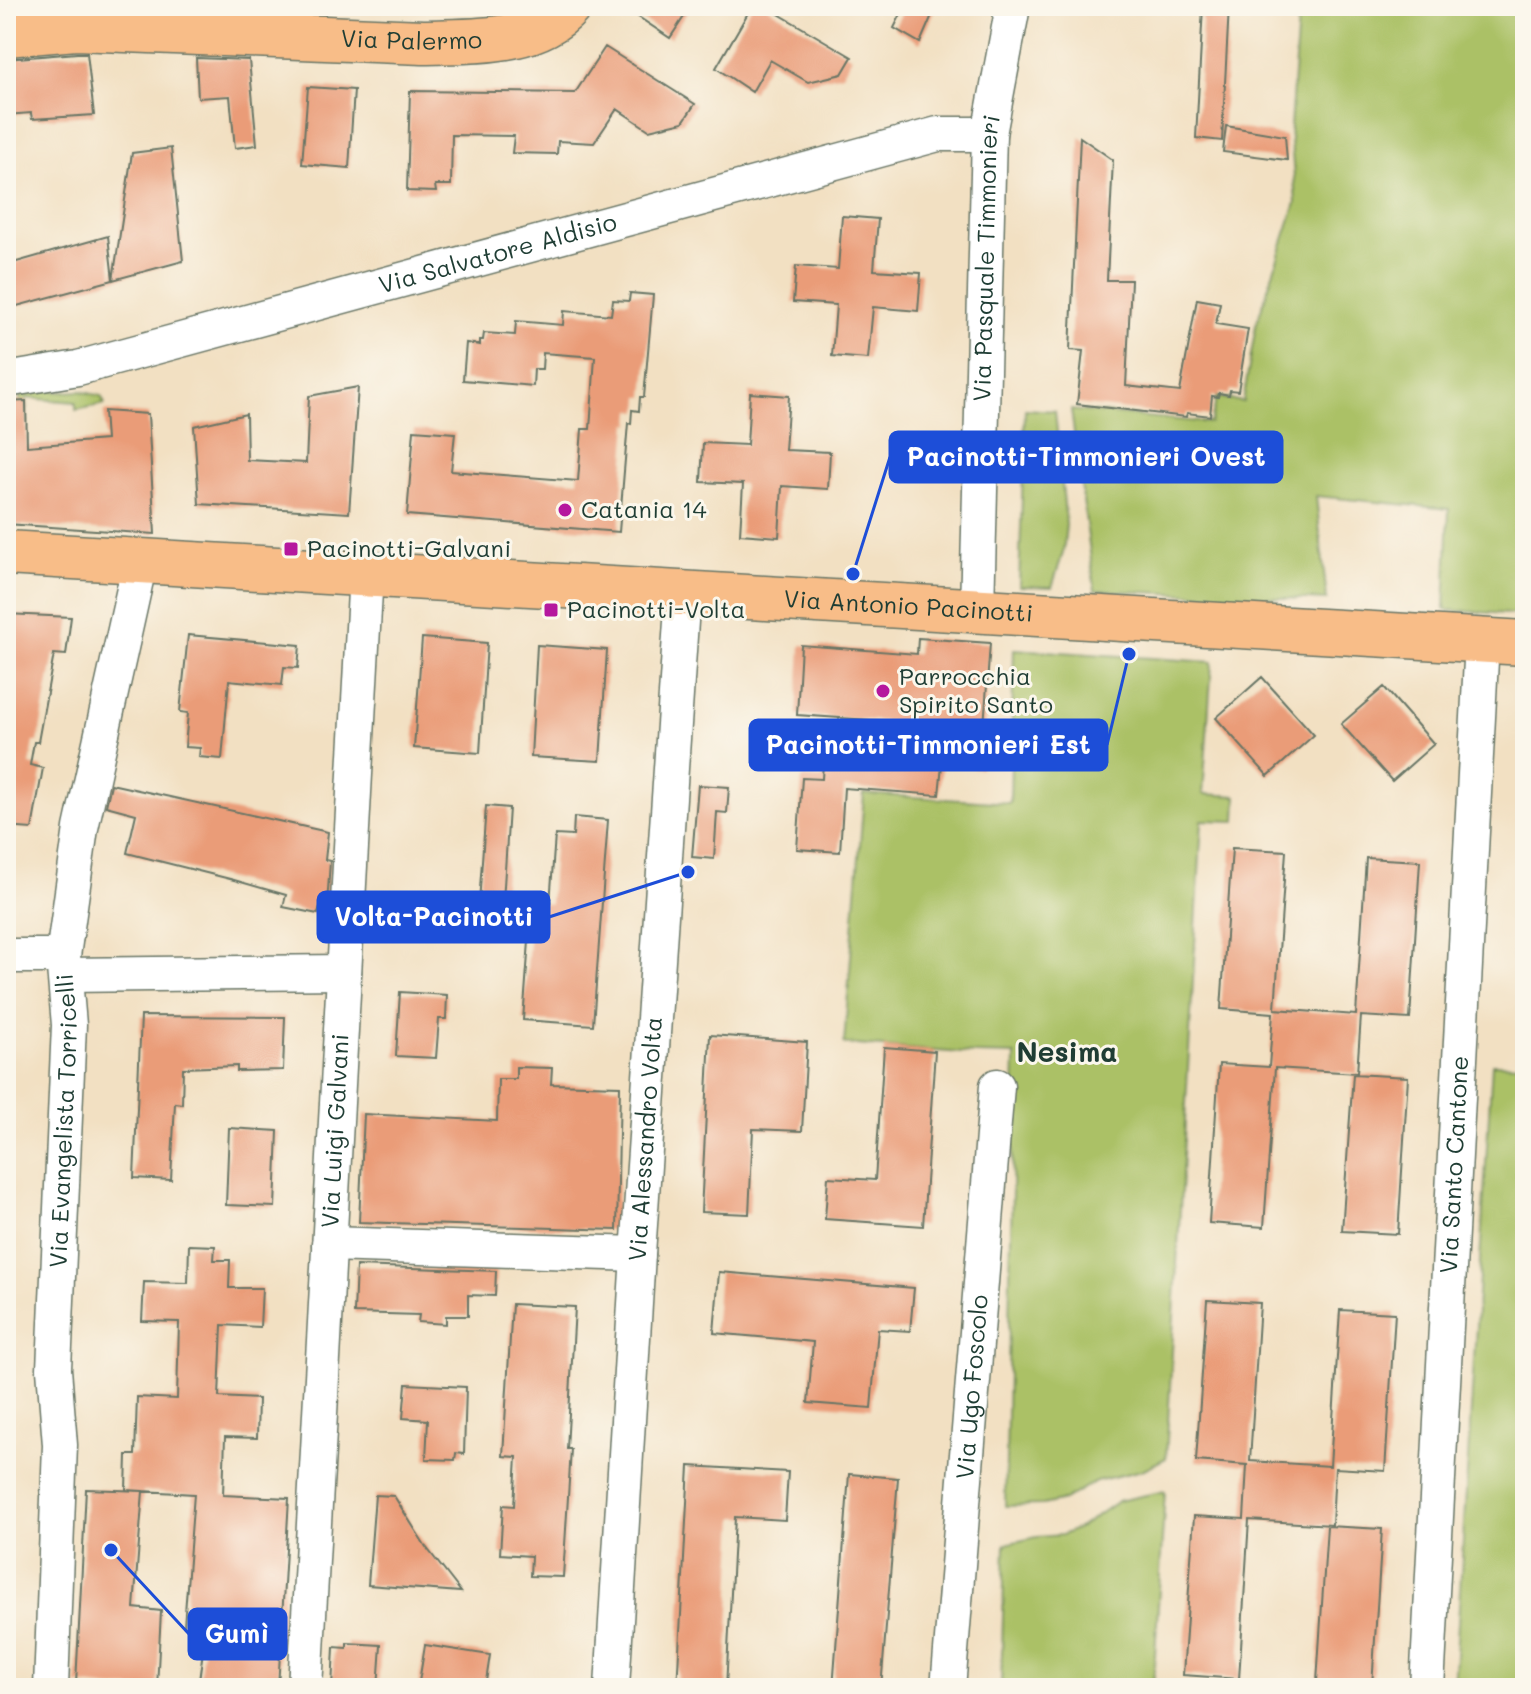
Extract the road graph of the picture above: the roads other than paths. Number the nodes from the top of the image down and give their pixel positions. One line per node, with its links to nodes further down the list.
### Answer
1 (569, 6): 3 (main road, Via Palermo)
2 (1013, 6): 4 (street, Via Pasquale Timmonieri)
3 (6, 34)
4 (989, 134): 5 (street, Via Salvatore Aldisio); 10 (street, Via Pasquale Timmonieri)
5 (6, 380)
6 (6, 553): 7 (main road, Via Antonio Pacinotti)
7 (140, 562): 8 (main road, Via Antonio Pacinotti); 14 (street, Via Evangelista Torricelli)
8 (366, 573): 9 (main road, Via Antonio Pacinotti); 15 (street, Via Luigi Galvani)
9 (683, 592): 10 (main road, Via Antonio Pacinotti); 18 (street, Via Alessandro Volta)
10 (977, 610): 11 (main road, Via Antonio Pacinotti)
11 (1482, 641): 12 (main road, Via Antonio Pacinotti); 23 (street, Via Santo Cantone)
12 (1525, 643)
13 (6, 956): 14 (street)
14 (64, 966): 15 (street); 19 (street, Via Evangelista Torricelli)
15 (344, 972): 17 (street, Via Luigi Galvani)
16 (997, 1086): 22 (street, Via Ugo Foscolo)
17 (329, 1244): 18 (street); 20 (street, Via Luigi Galvani)
18 (638, 1254): 21 (street, Via Alessandro Volta)
19 (51, 1688)
20 (305, 1688)
21 (612, 1688)
22 (948, 1688)
23 (1427, 1688)

